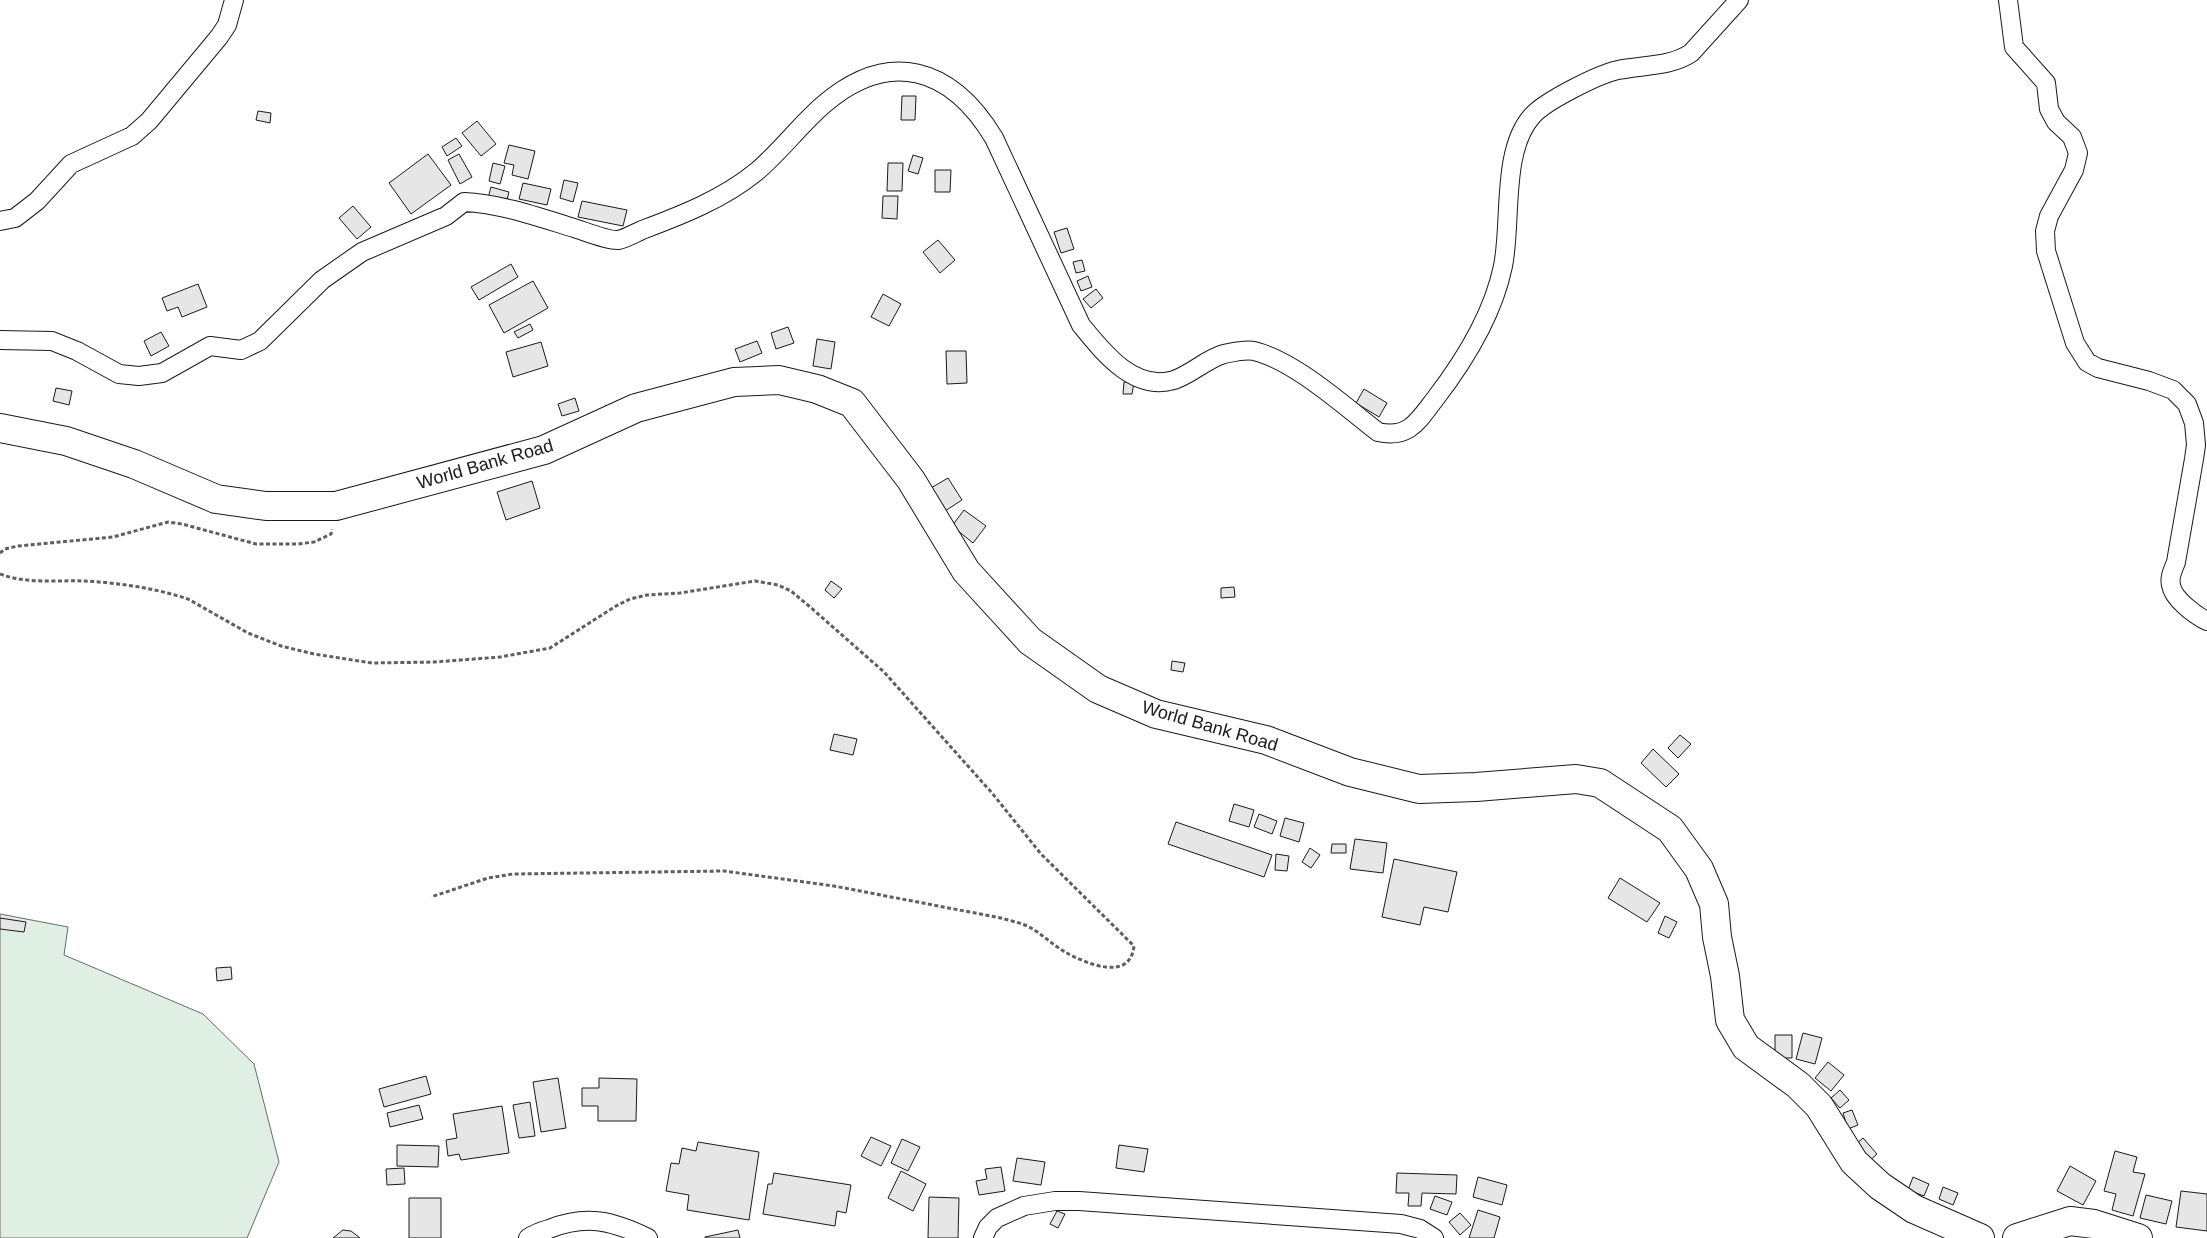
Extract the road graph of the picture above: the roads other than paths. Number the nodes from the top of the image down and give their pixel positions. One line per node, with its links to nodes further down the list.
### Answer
1 (234, 0): 4 (street)
2 (1739, 0): 6 (street)
3 (2008, 0): 9 (street)
4 (0, 222)
5 (0, 333): 6 (street)
6 (20, 338): 7 (street)
7 (0, 340)
8 (0, 428): 14 (main road, World Bank Road)
9 (2207, 621)
10 (528, 1238): 11 (street)
11 (648, 1238)
12 (983, 1238): 13 (street)
13 (1434, 1238)
14 (1980, 1238)
15 (2017, 1238): 16 (main road)
16 (2138, 1238)

